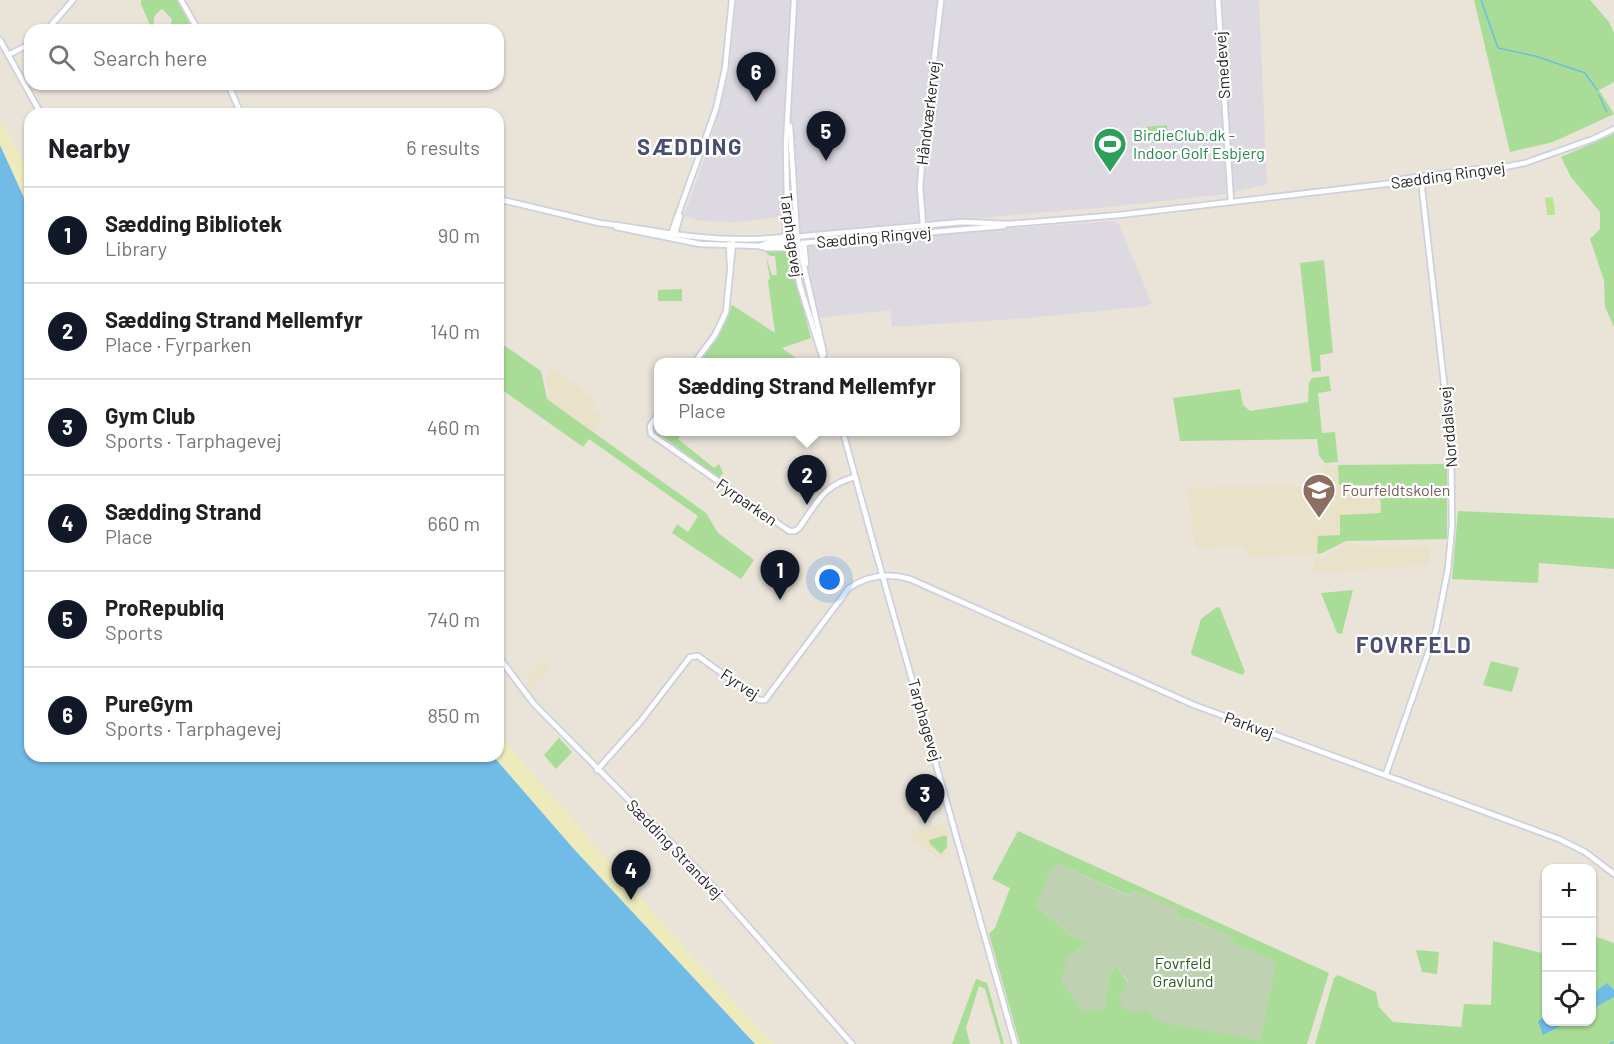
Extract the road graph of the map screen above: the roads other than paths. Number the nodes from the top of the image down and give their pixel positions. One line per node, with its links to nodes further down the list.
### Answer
1 (73, 0): 7 (street)
2 (180, 0): 8 (street)
3 (732, 0): 28 (street)
4 (794, 0): 15 (street, Tarphagevej)
5 (941, 0): 27 (street, Håndværkervej)
6 (1218, 0): 25 (street, Smedevej)
7 (52, 24)
8 (194, 24)
9 (0, 40): 11 (street)
10 (24, 47): 11 (street)
11 (8, 56): 12 (street)
12 (24, 84)
13 (27, 90): 16 (street)
14 (231, 90): 17 (street)
15 (789, 104): 23 (street, Tarphagevej); 31 (street, Tarphagevej)
16 (38, 108)
17 (238, 108)
18 (1614, 129): 19 (street, Sædding Ringvej)
19 (1535, 160): 20 (street, Sædding Ringvej); 21 (street, Sædding Ringvej)
20 (1460, 172): 21 (street); 22 (street, Sædding Ringvej)
21 (1421, 184): 22 (street, Sædding Ringvej); 42 (street, Norddalsvej)
22 (1360, 187): 25 (street, Sædding Ringvej)
23 (786, 192): 29 (street); 31 (street, Tarphagevej)
24 (504, 200): 28 (street, Sædding Ringvej)
25 (1231, 202): 26 (street, Sædding Ringvej)
26 (1009, 224): 27 (street, Sædding Ringvej); 31 (street, Sædding Ringvej)
27 (923, 225): 31 (street, Sædding Ringvej)
28 (672, 237): 30 (street, Sædding Ringvej); 32 (street, Sædding Ringvej)
29 (783, 238): 30 (street, Sædding Ringvej); 31 (street, Sædding Ringvej)
30 (731, 239): 32 (street)
31 (794, 241): 32 (street, Sædding Ringvej); 34 (street, Tarphagevej); 35 (street, Tarphagevej)
32 (731, 246): 33 (street)
33 (699, 358)
34 (822, 358)
35 (823, 358)
36 (654, 420): 38 (street, Fyrparken)
37 (844, 436): 38 (street, Tarphagevej)
38 (855, 477): 39 (street, Tarphagevej)
39 (883, 576): 41 (street, Fyrvej); 42 (street, Parkvej); 45 (street, Tarphagevej)
40 (504, 664): 41 (street, Sædding Strandvej)
41 (597, 770): 44 (street, Sædding Strandvej)
42 (1386, 774): 43 (street, Parkvej)
43 (1614, 874)
44 (852, 1044)
45 (1015, 1044)

